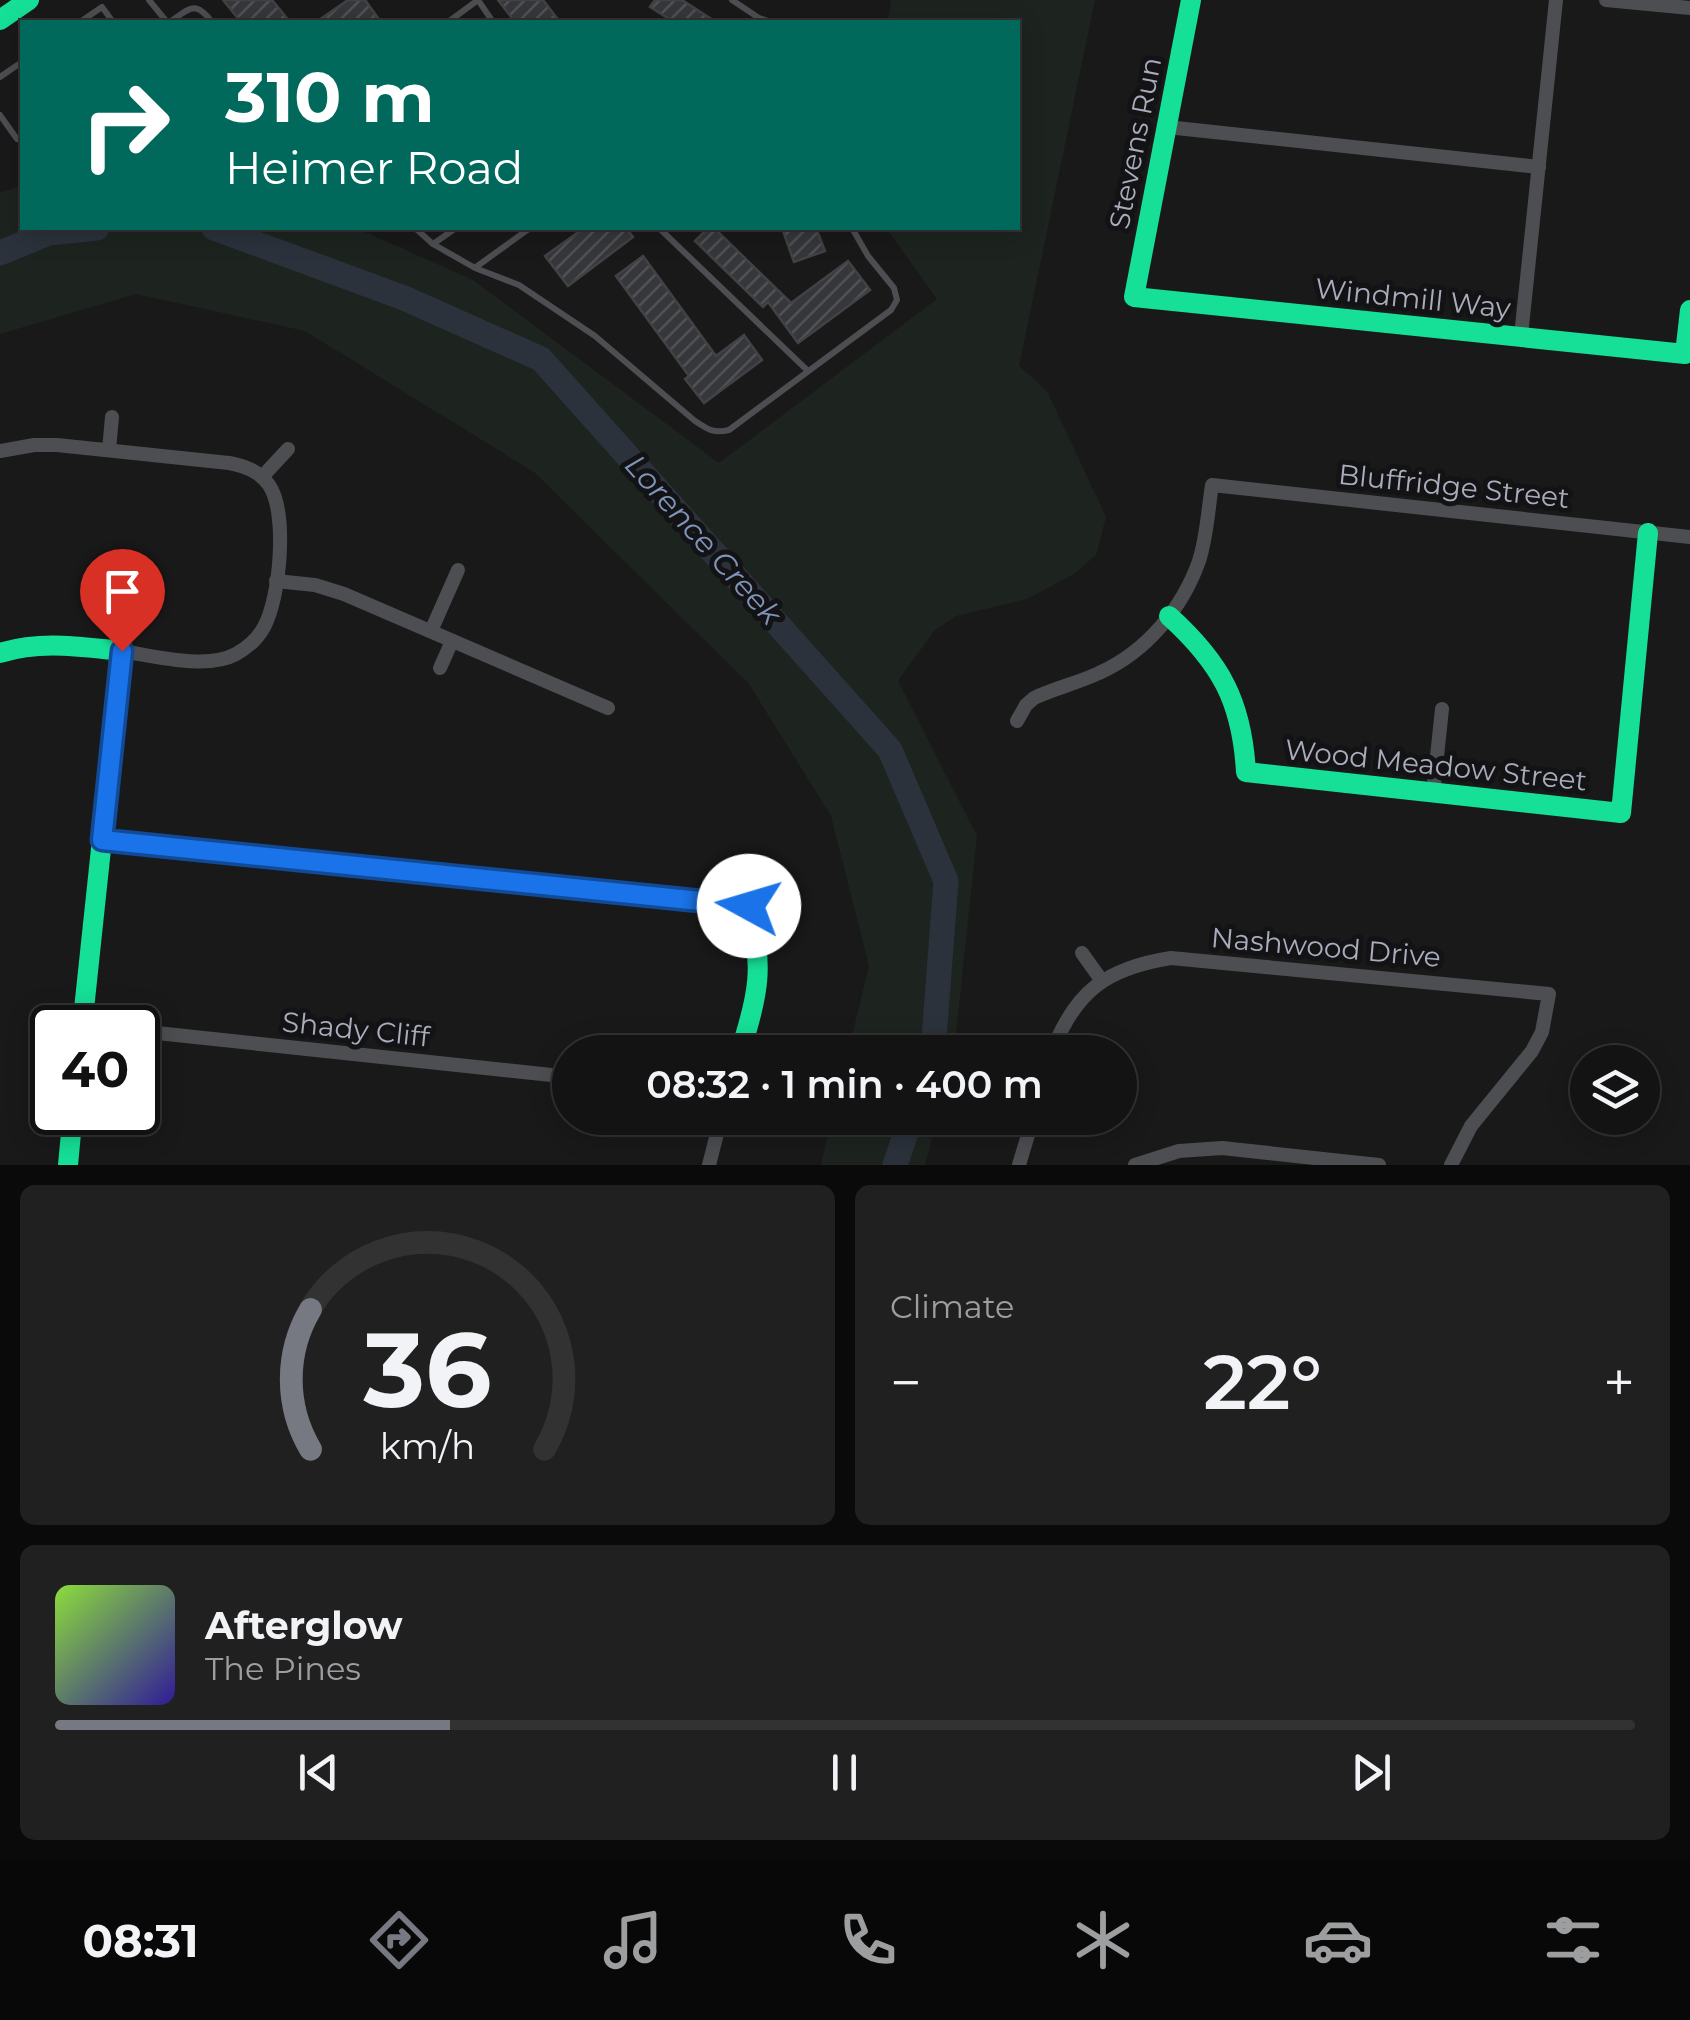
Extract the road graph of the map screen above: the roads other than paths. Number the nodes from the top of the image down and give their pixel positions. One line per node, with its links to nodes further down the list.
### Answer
1 (29, 0): 9 (street)
2 (149, 0): 12 (lane)
3 (478, 0): 15 (lane)
4 (732, 0): 16 (lane)
5 (1191, 0): 18 (street, Stevens Run)
6 (1556, 0): 20 (street)
7 (1606, 0): 8 (street)
8 (1690, 8)
9 (0, 20)
10 (83, 20): 11 (lane)
11 (112, 20)
12 (166, 20)
13 (171, 20): 14 (lane)
14 (211, 20)
15 (454, 20)
16 (765, 20)
17 (0, 115): 19 (lane)
18 (1167, 127): 20 (street); 28 (street, Stevens Run)
19 (18, 139)
20 (1539, 167): 30 (street)
21 (417, 230): 26 (lane)
22 (453, 230): 26 (lane)
23 (527, 230): 27 (lane)
24 (661, 230): 31 (lane)
25 (853, 230): 31 (lane)
26 (433, 244): 27 (lane)
27 (475, 268): 31 (lane)
28 (1134, 297): 30 (street, Windmill Way)
29 (1690, 310): 30 (street, Windmill Way)
30 (1521, 336)
31 (808, 370)
32 (112, 417): 34 (street)
33 (288, 449): 36 (street)
34 (109, 450): 35 (street); 36 (street)
35 (0, 451)
36 (262, 476): 40 (street)
37 (1648, 533): 38 (street, Bluffridge Street); 41 (street, Bluffridge Street); 50 (street, Wood Meadow Street)
38 (1690, 537)
39 (458, 570): 42 (street)
40 (276, 581): 42 (street); 44 (street)
41 (1169, 616): 49 (street); 50 (street, Wood Meadow Street)
42 (430, 632): 43 (street)
43 (452, 640): 46 (street); 47 (street)
44 (122, 651): 45 (street); 51 (street)
45 (0, 653)
46 (440, 668)
47 (608, 708)
48 (1442, 709): 50 (street)
49 (1018, 721)
50 (1434, 794)
51 (102, 840): 54 (street); 56 (street)
52 (1082, 953): 53 (street)
53 (1102, 981): 57 (street); 67 (street, Nashwood Drive)
54 (91, 1005)
55 (160, 1033): 58 (street, Shady Cliff)
56 (745, 1035)
57 (1060, 1035)
58 (552, 1075)
59 (71, 1135): 62 (street)
60 (717, 1135): 63 (street)
61 (1027, 1135): 64 (street)
62 (68, 1165)
63 (709, 1165)
64 (1019, 1165)
65 (1135, 1165): 66 (street)
66 (1378, 1165)
67 (1451, 1165)

